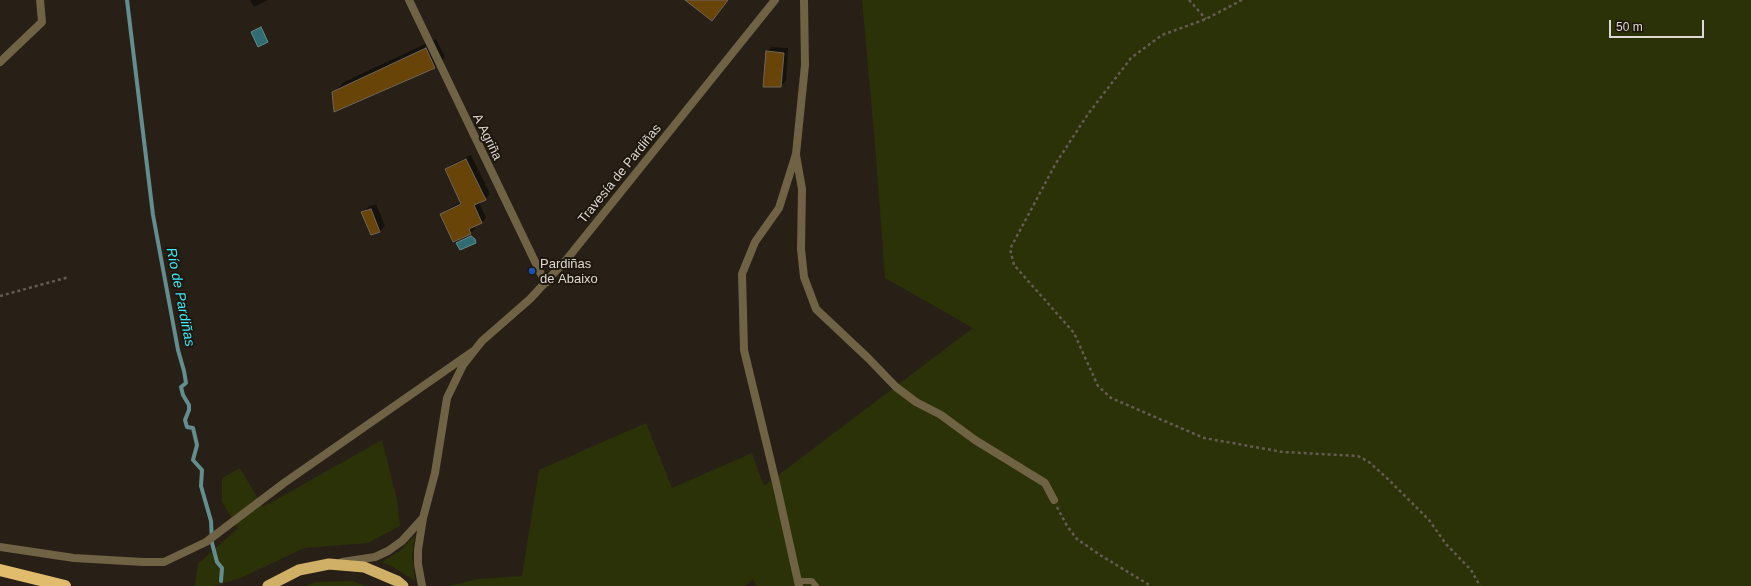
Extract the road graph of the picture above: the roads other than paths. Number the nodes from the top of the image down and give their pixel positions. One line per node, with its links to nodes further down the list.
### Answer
1 (40, 0): 5 (street)
2 (409, 0): 7 (street, A Agriña)
3 (775, 0): 7 (street, Travesía de Pardiñas)
4 (804, 0): 6 (street)
5 (0, 62)
6 (796, 154): 9 (street); 14 (street)
7 (547, 282): 8 (street, Travesía de Pardiñas)
8 (472, 352): 10 (street); 11 (street)
9 (1054, 500)
10 (423, 518): 12 (street); 18 (street)
11 (0, 547)
12 (329, 564): 16 (highway); 17 (highway)
13 (0, 570): 15 (highway)
14 (798, 584): 19 (lane)
15 (65, 586)
16 (268, 586)
17 (403, 586)
18 (422, 586)
19 (816, 586)

